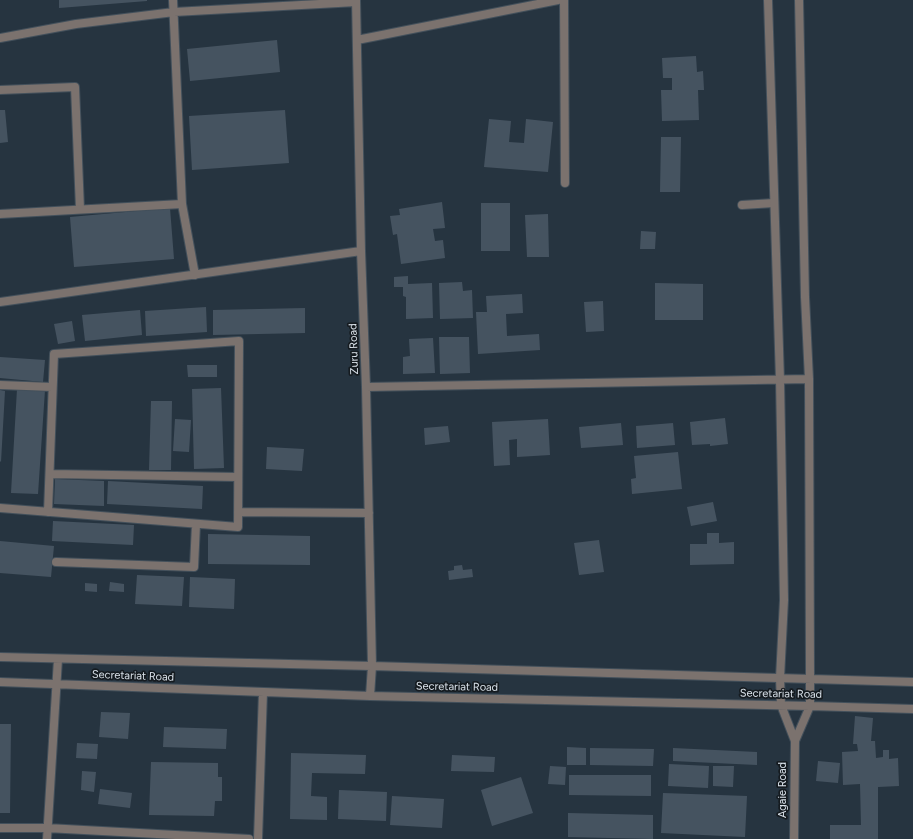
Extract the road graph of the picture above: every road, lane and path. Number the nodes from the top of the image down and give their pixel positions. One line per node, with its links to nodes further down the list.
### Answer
1 (173, 0): 7 (street)
2 (558, 0): 9 (street)
3 (564, 0): 11 (street)
4 (768, 0): 12 (street)
5 (799, 0): 20 (street)
6 (356, 1): 7 (street); 9 (street, Zuru Road)
7 (174, 12): 8 (street); 13 (street)
8 (0, 38)
9 (357, 40): 17 (street, Zuru Road)
10 (0, 90): 15 (street)
11 (565, 183)
12 (774, 203): 14 (street); 21 (street)
13 (182, 204): 15 (street); 18 (street)
14 (742, 204)
15 (80, 209): 16 (street)
16 (0, 214)
17 (361, 251): 18 (street); 24 (street, Zuru Road)
18 (195, 275): 19 (street)
19 (0, 302)
20 (809, 379): 21 (street); 37 (street)
21 (780, 380): 24 (street); 36 (street)
22 (0, 385): 23 (street)
23 (52, 387): 25 (street); 26 (street)
24 (366, 387): 30 (street, Zuru Road)
25 (50, 474): 26 (street); 28 (street)
26 (238, 477): 29 (street)
27 (0, 508): 28 (street)
28 (48, 512): 31 (street)
29 (238, 512): 30 (street); 31 (street)
30 (369, 513): 35 (street, Zuru Road)
31 (196, 524): 32 (street)
32 (56, 562)
33 (0, 657): 34 (street, Secretariat Road)
34 (58, 659): 35 (street, Secretariat Road); 40 (street)
35 (372, 666): 36 (street, Secretariat Road); 42 (street, Zuru Road)
36 (780, 678): 37 (street, Secretariat Road); 43 (street)
37 (810, 678): 39 (street, Secretariat Road); 44 (street)
38 (0, 682): 40 (street, Secretariat Road)
39 (913, 682)
40 (56, 683): 41 (street, Secretariat Road); 48 (street)
41 (263, 692): 42 (street, Secretariat Road); 52 (street)
42 (370, 696): 43 (street, Secretariat Road)
43 (781, 705): 44 (street, Secretariat Road); 46 (street)
44 (810, 706): 45 (street, Secretariat Road); 46 (street)
45 (913, 709)
46 (795, 741): 53 (street, Agaie Road)
47 (0, 828): 48 (street)
48 (47, 828): 49 (street); 50 (street)
49 (47, 839)
50 (241, 839): 51 (street)
51 (248, 839)
52 (258, 839)
53 (794, 839)

